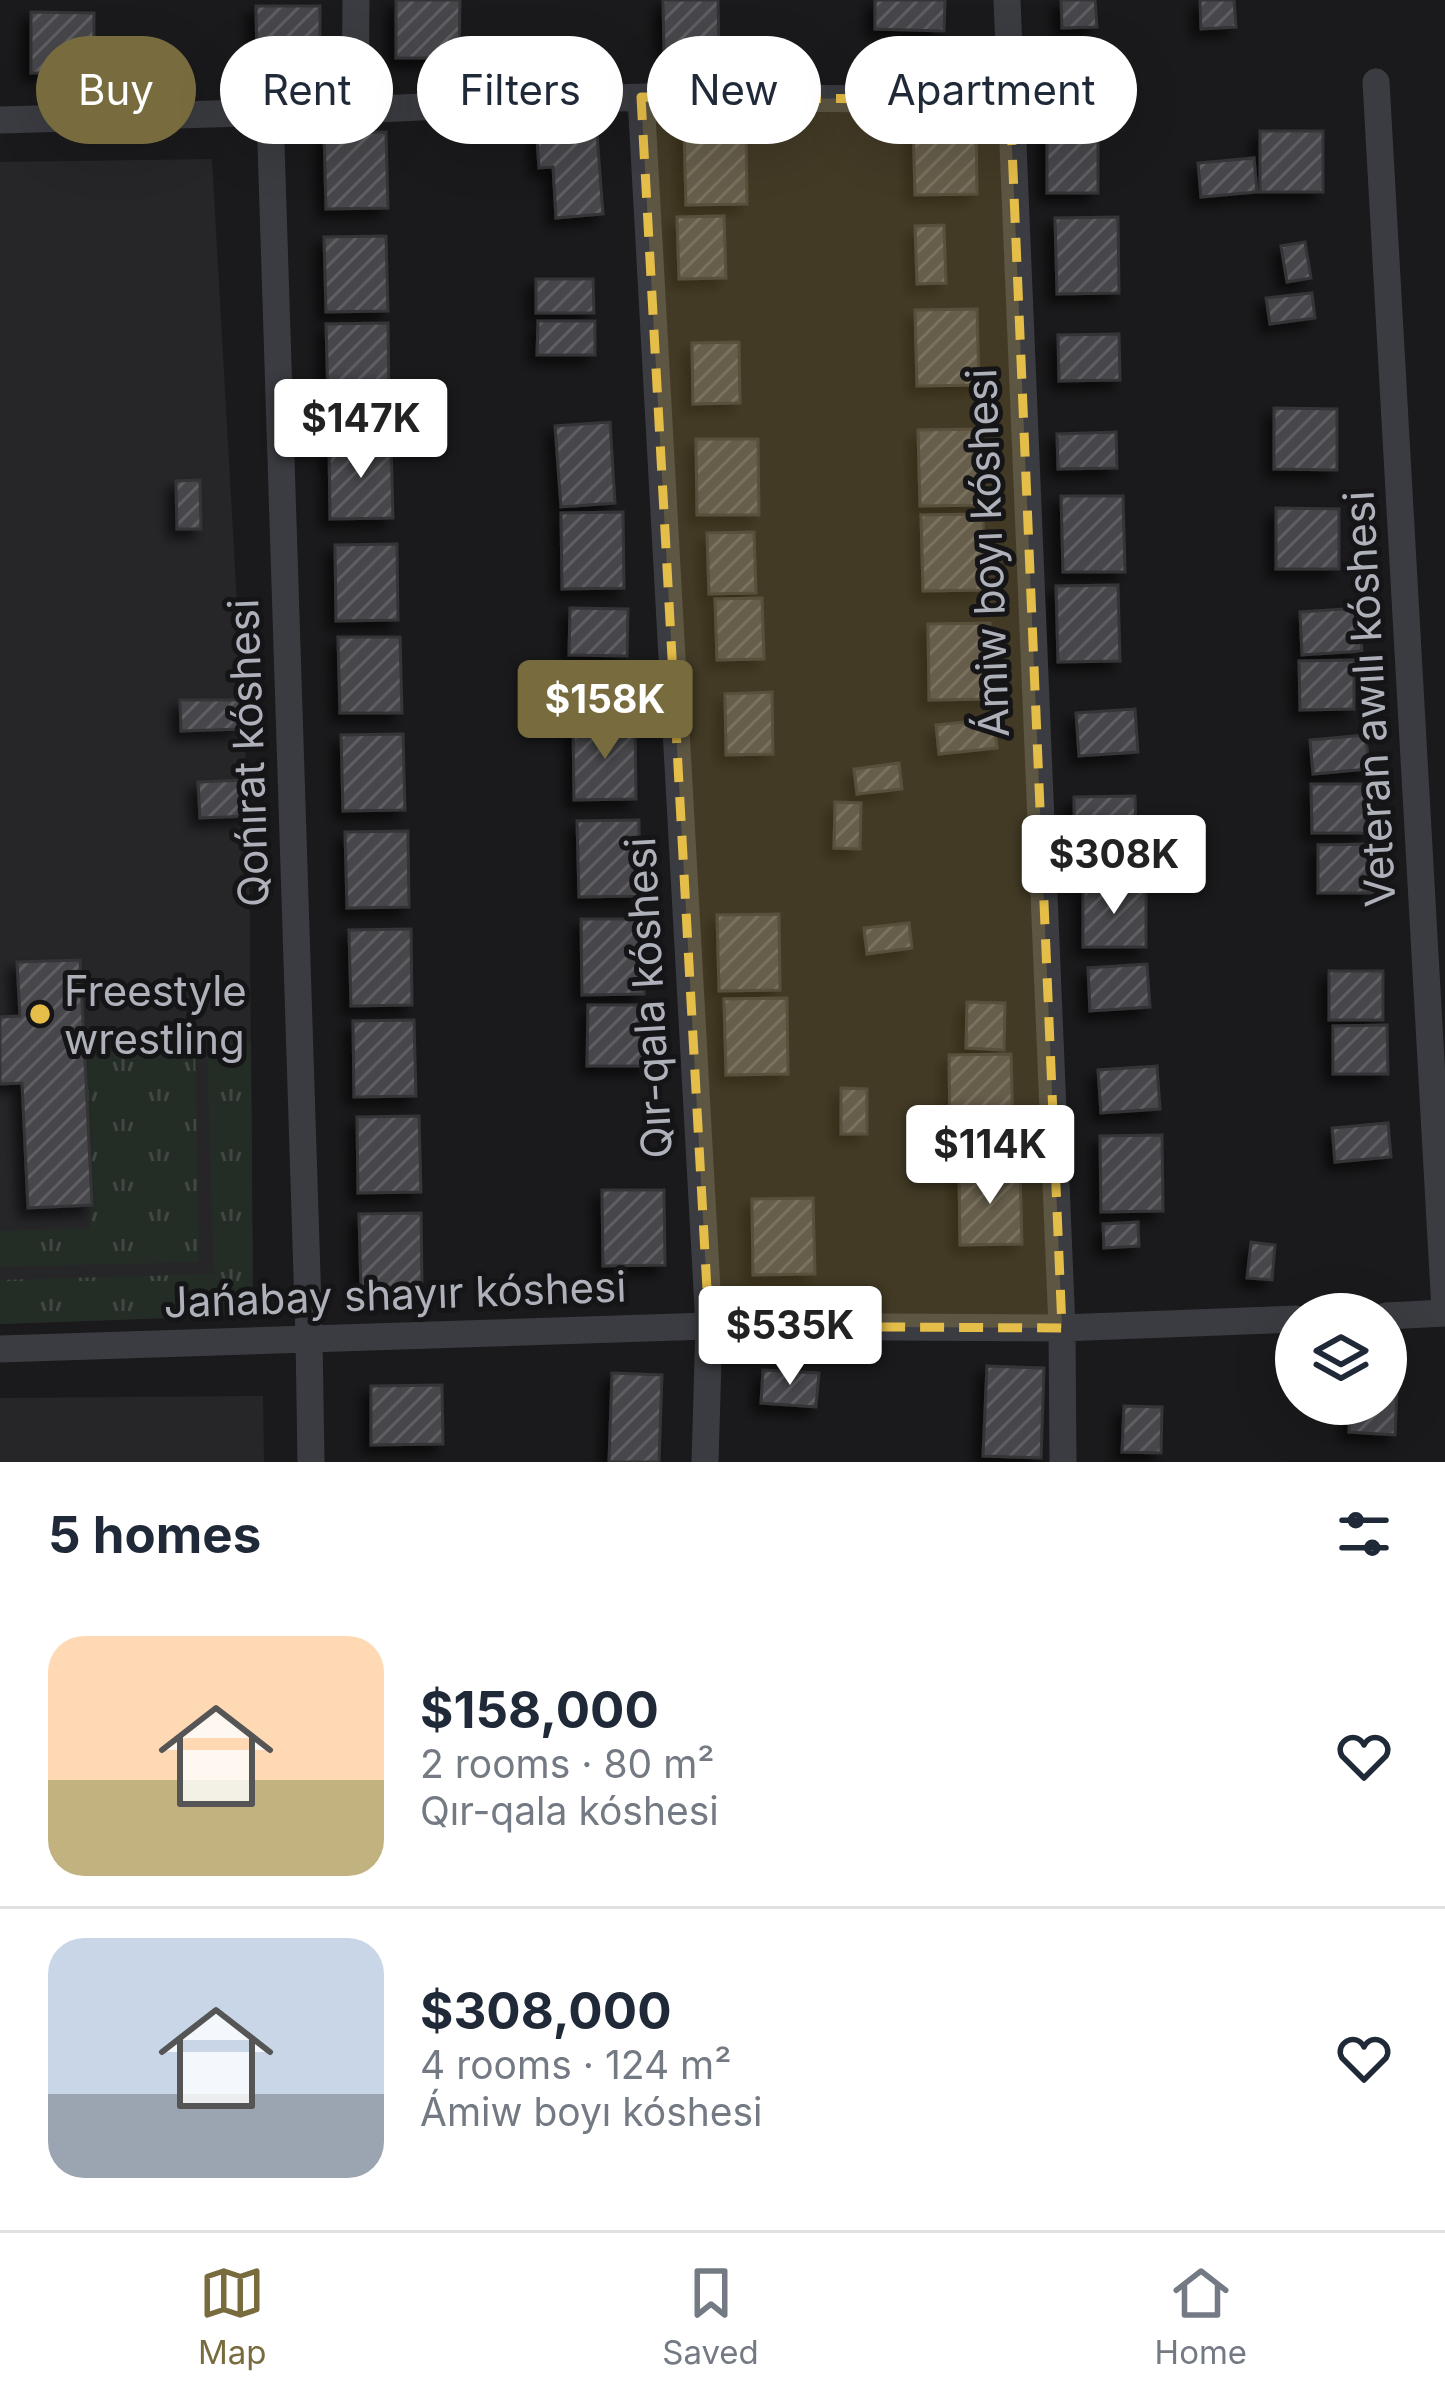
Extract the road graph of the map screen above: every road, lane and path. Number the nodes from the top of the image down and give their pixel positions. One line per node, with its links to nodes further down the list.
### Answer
1 (356, 0): 3 (street)
2 (1007, 0): 4 (street, Ámiw boyı kóshesi)
3 (356, 36)
4 (1008, 36)
5 (1376, 82): 13 (street, Veteran awılı kóshesi)
6 (641, 98): 7 (street); 8 (street); 16 (street, Qır-qala kóshesi)
7 (845, 99)
8 (393, 108)
9 (220, 113): 10 (street)
10 (0, 120)
11 (271, 144): 18 (street, Qońırat kóshesi)
12 (1012, 144): 17 (street, Ámiw boyı kóshesi)
13 (1445, 1312): 14 (street)
14 (1407, 1315)
15 (1275, 1320): 17 (street, Jańabay shayır kóshesi)
16 (709, 1326): 17 (street, Jańabay shayır kóshesi); 18 (street, Jańabay shayır kóshesi); 21 (street, Qır-qala kóshesi)
17 (1062, 1328): 22 (street, Ámiw boyı kóshesi)
18 (309, 1338): 19 (street, Jańabay shayır kóshesi); 20 (street, Qońırat kóshesi)
19 (0, 1349)
20 (311, 1462)
21 (704, 1462)
22 (1063, 1462)

